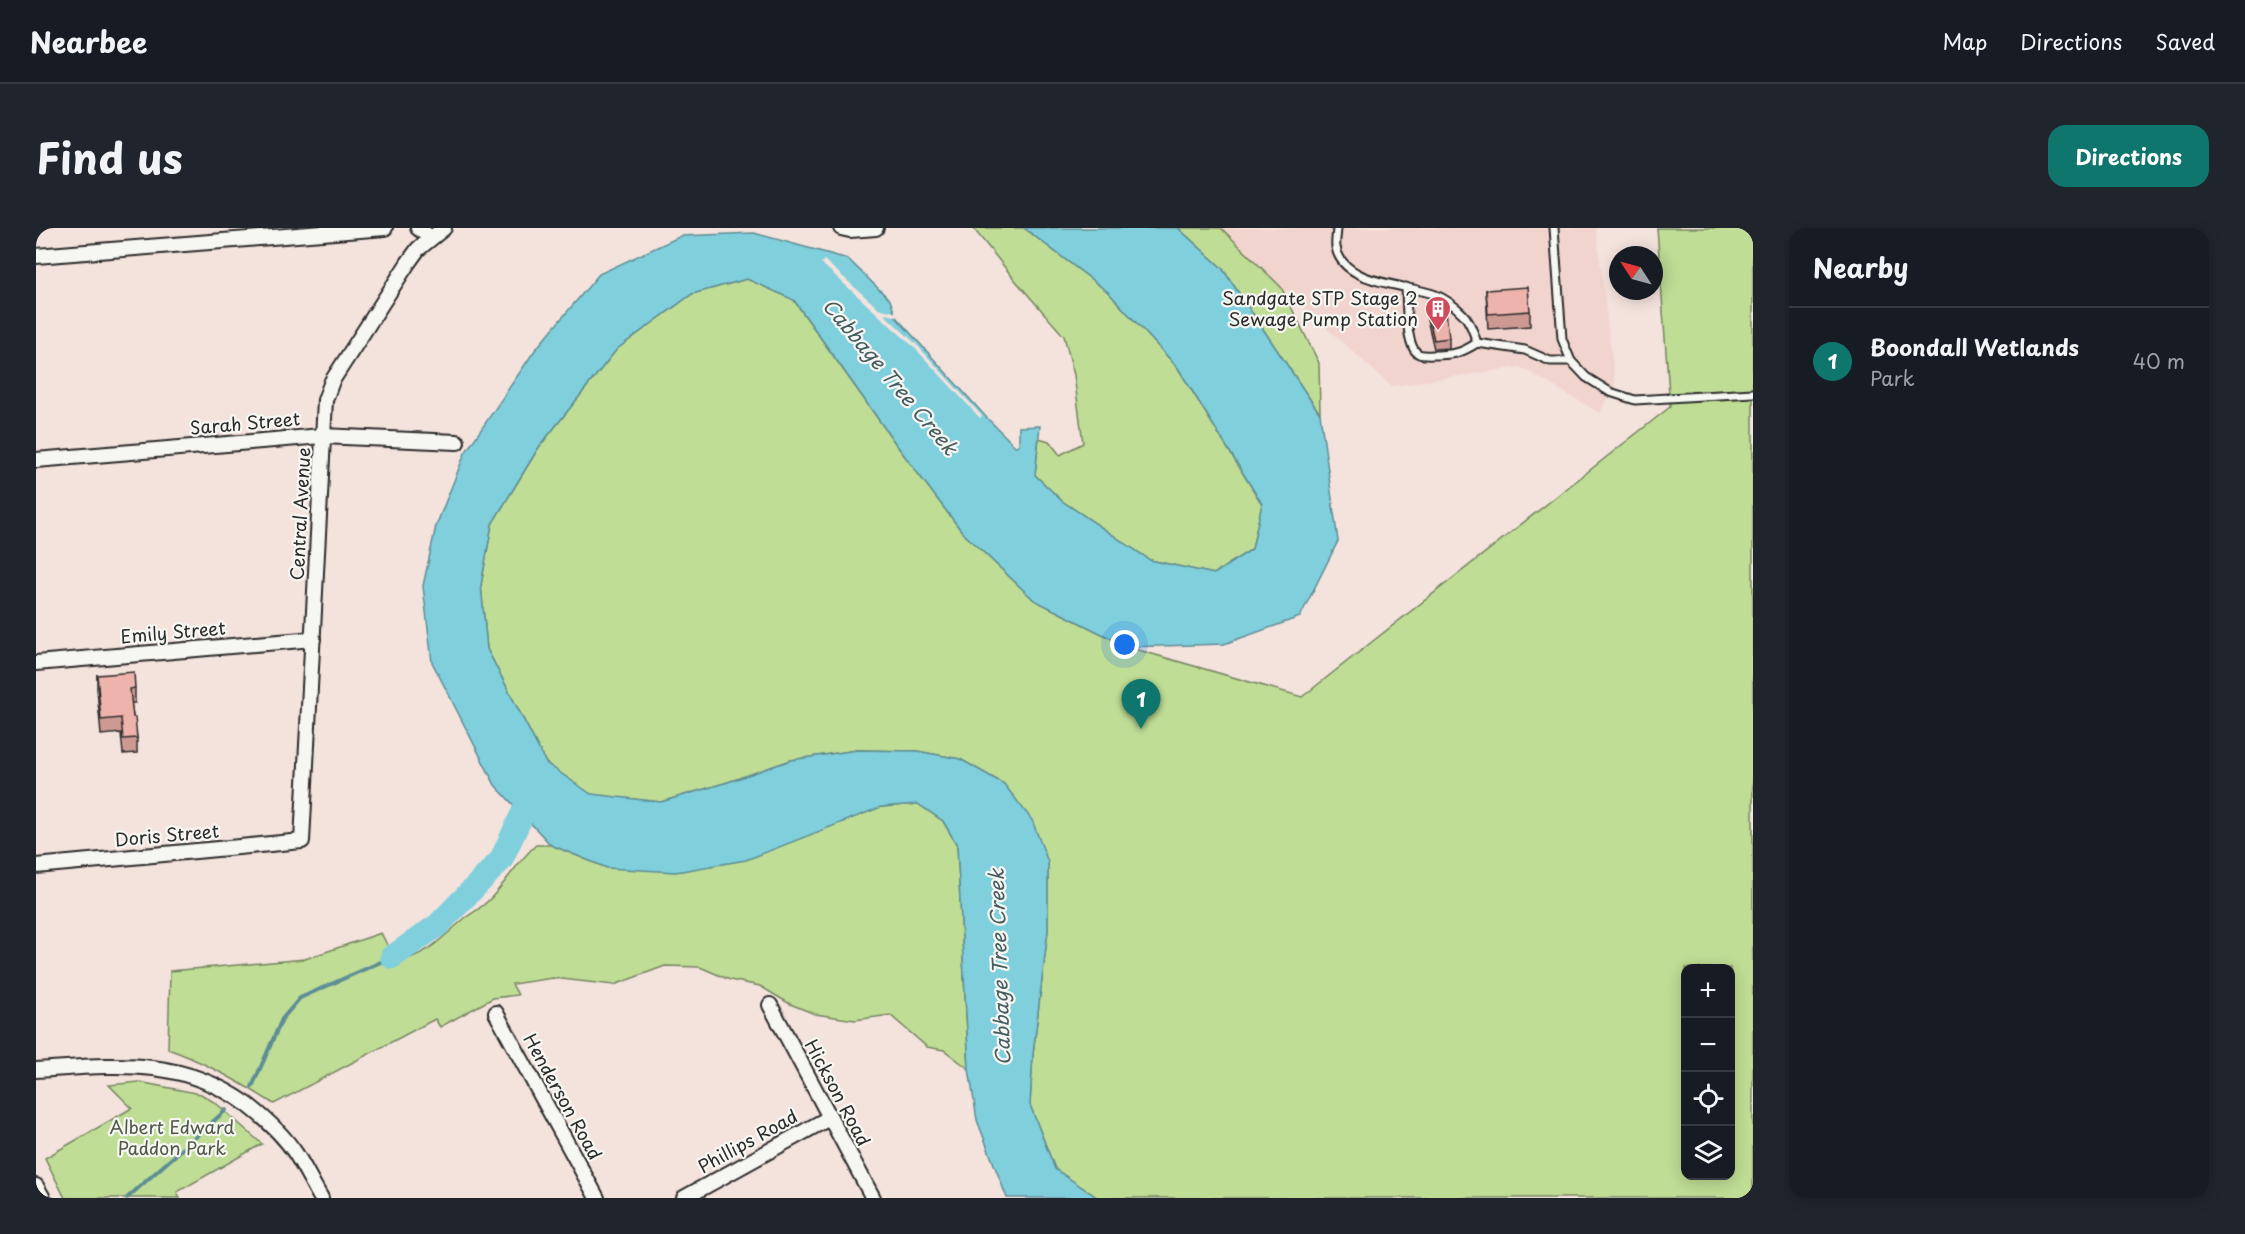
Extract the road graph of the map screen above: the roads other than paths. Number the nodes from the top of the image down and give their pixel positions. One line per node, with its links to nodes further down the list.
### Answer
1 (386, 228): 9 (street)
2 (418, 228): 8 (street)
3 (444, 228): 8 (street, Central Avenue)
4 (841, 228): 5 (street)
5 (876, 228)
6 (1337, 228): 10 (lane)
7 (1554, 228): 12 (lane)
8 (430, 237): 14 (street, Central Avenue)
9 (36, 256)
10 (1406, 287): 11 (lane); 11 (lane)
11 (1477, 343): 12 (lane)
12 (1571, 361): 13 (lane)
13 (1753, 393)
14 (322, 436): 15 (street, Sarah Street); 16 (street, Sarah Street); 17 (street, Central Avenue)
15 (458, 442)
16 (36, 460)
17 (313, 639): 18 (street, Emily Street); 19 (street, Central Avenue)
18 (36, 663)
19 (302, 841): 20 (street, Doris Street)
20 (36, 866)
21 (770, 1005): 24 (street, Hickson Road)
22 (496, 1013): 28 (street, Henderson Road)
23 (36, 1070): 27 (street)
24 (830, 1118): 29 (street, Phillips Road); 30 (street, Hickson Road)
25 (36, 1186): 26 (street)
26 (43, 1198)
27 (321, 1198)
28 (597, 1198)
29 (684, 1198)
30 (873, 1198)

